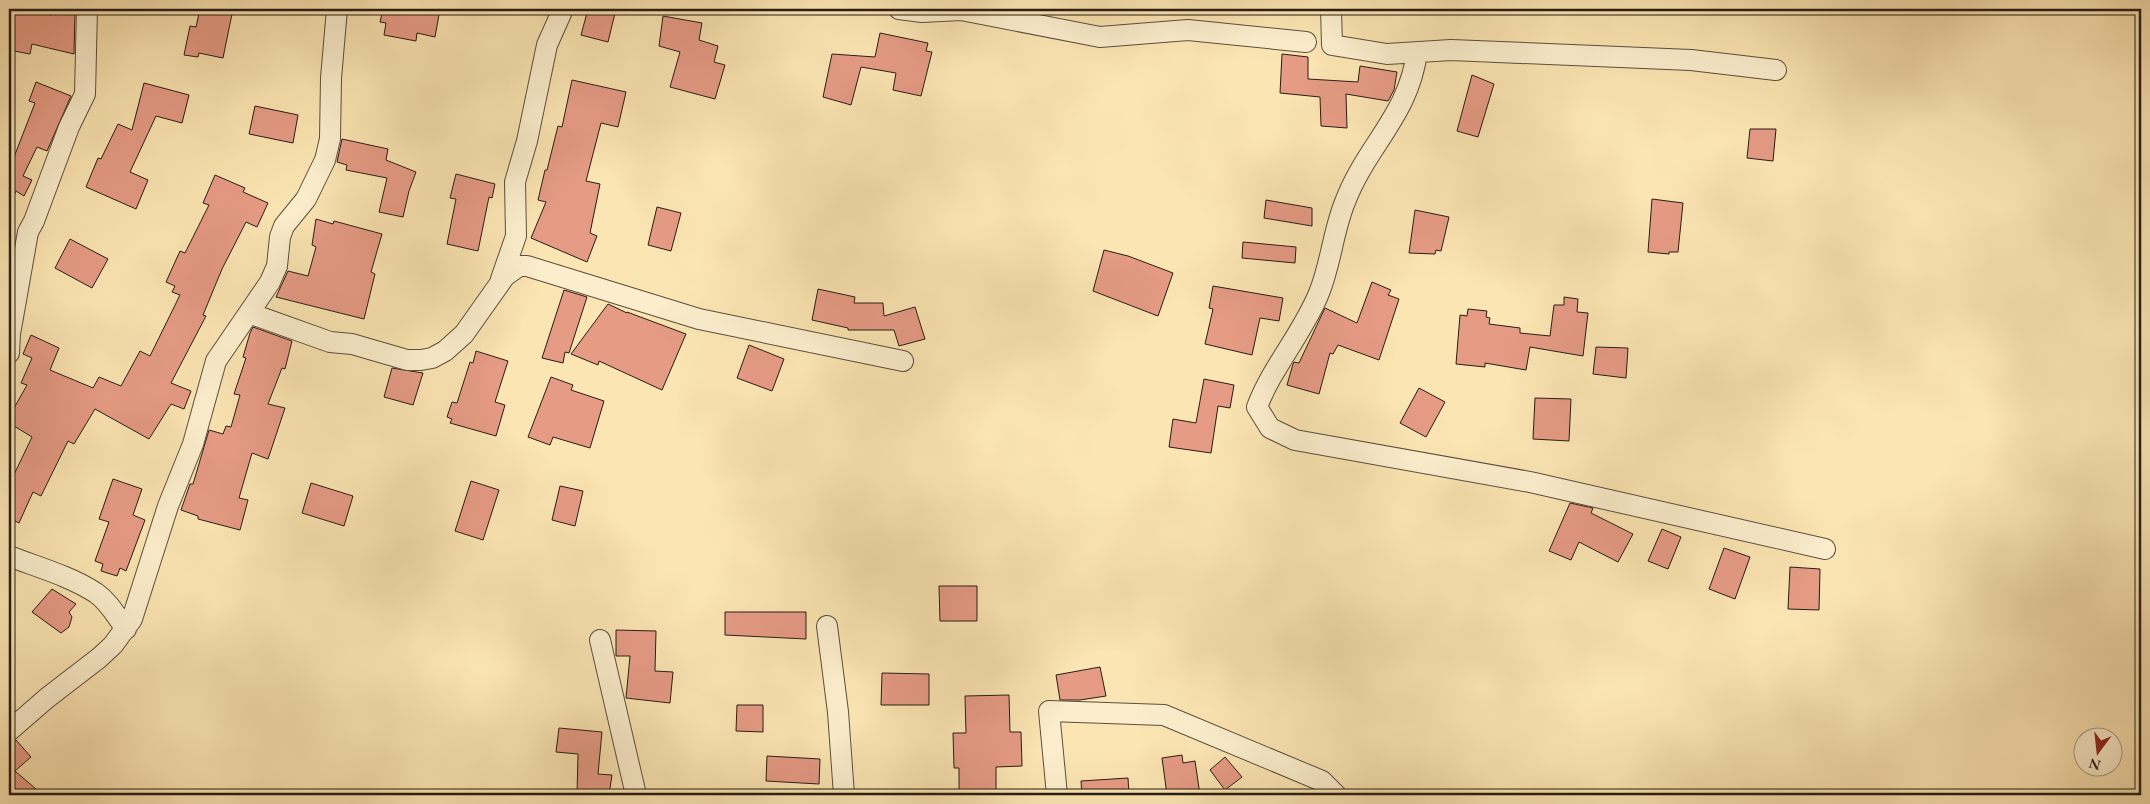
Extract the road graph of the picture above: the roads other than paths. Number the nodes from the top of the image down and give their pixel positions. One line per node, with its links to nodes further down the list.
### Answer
1 (87, 9): 12 (street)
2 (337, 9): 11 (street)
3 (563, 9): 10 (street)
4 (899, 9): 5 (street)
5 (962, 9): 7 (street)
6 (1331, 9): 8 (street)
7 (1306, 42)
8 (1416, 52): 9 (street); 14 (street)
9 (1776, 70)
10 (498, 287): 11 (street); 13 (street)
11 (249, 313): 17 (street)
12 (9, 352)
13 (903, 361)
14 (1825, 549)
15 (9, 556): 17 (street)
16 (828, 626): 21 (street)
17 (126, 629): 19 (street)
18 (600, 640): 20 (street)
19 (9, 730)
20 (636, 795)
21 (844, 795)
22 (1057, 795): 23 (street)
23 (1336, 795)

